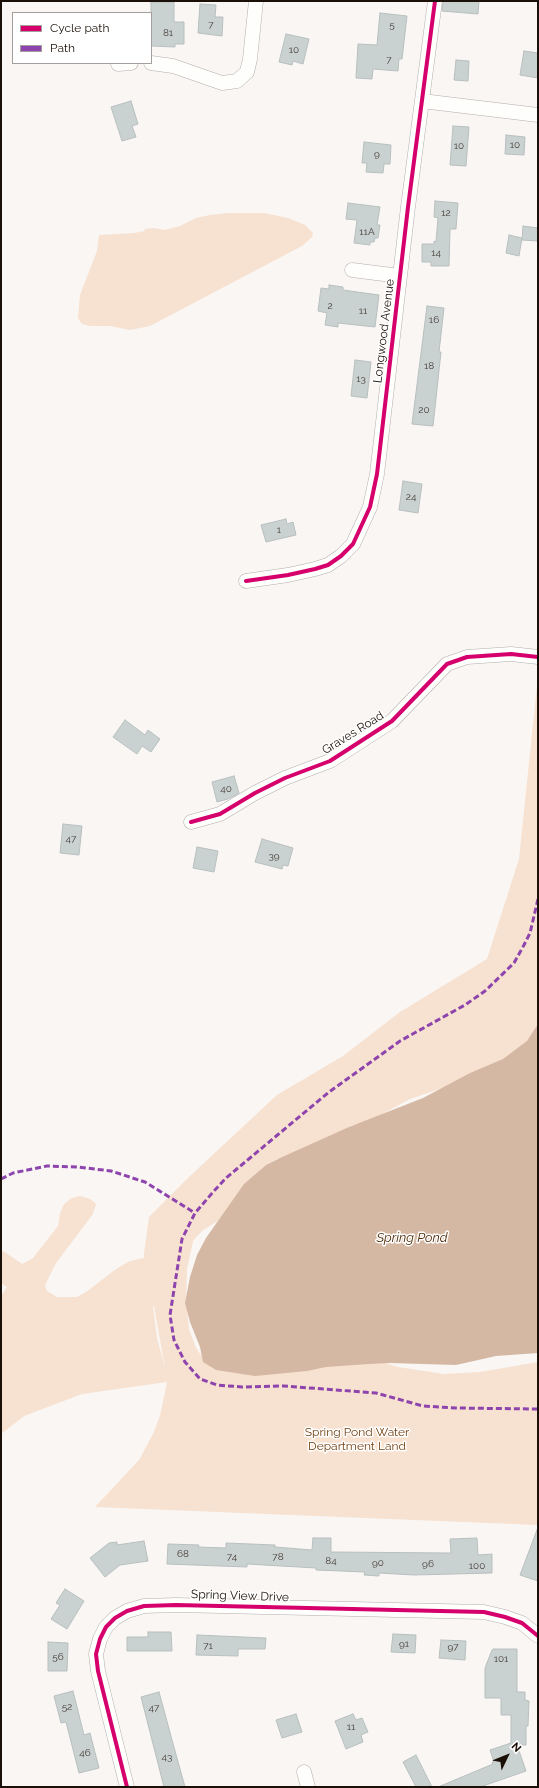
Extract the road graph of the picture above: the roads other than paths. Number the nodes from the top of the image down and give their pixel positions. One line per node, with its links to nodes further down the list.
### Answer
1 (256, 1): 3 (street)
2 (435, 1): 4 (street, Longwood Avenue)
3 (152, 63)
4 (422, 101): 5 (street); 7 (street, Longwood Avenue)
5 (538, 115)
6 (352, 270): 7 (street)
7 (400, 276): 8 (street, Longwood Avenue)
8 (246, 581)
9 (538, 657): 10 (street, Graves Road)
10 (191, 822)
11 (538, 1636): 13 (street, Spring View Drive)
12 (304, 1772): 14 (street)
13 (127, 1787)
14 (308, 1787)

